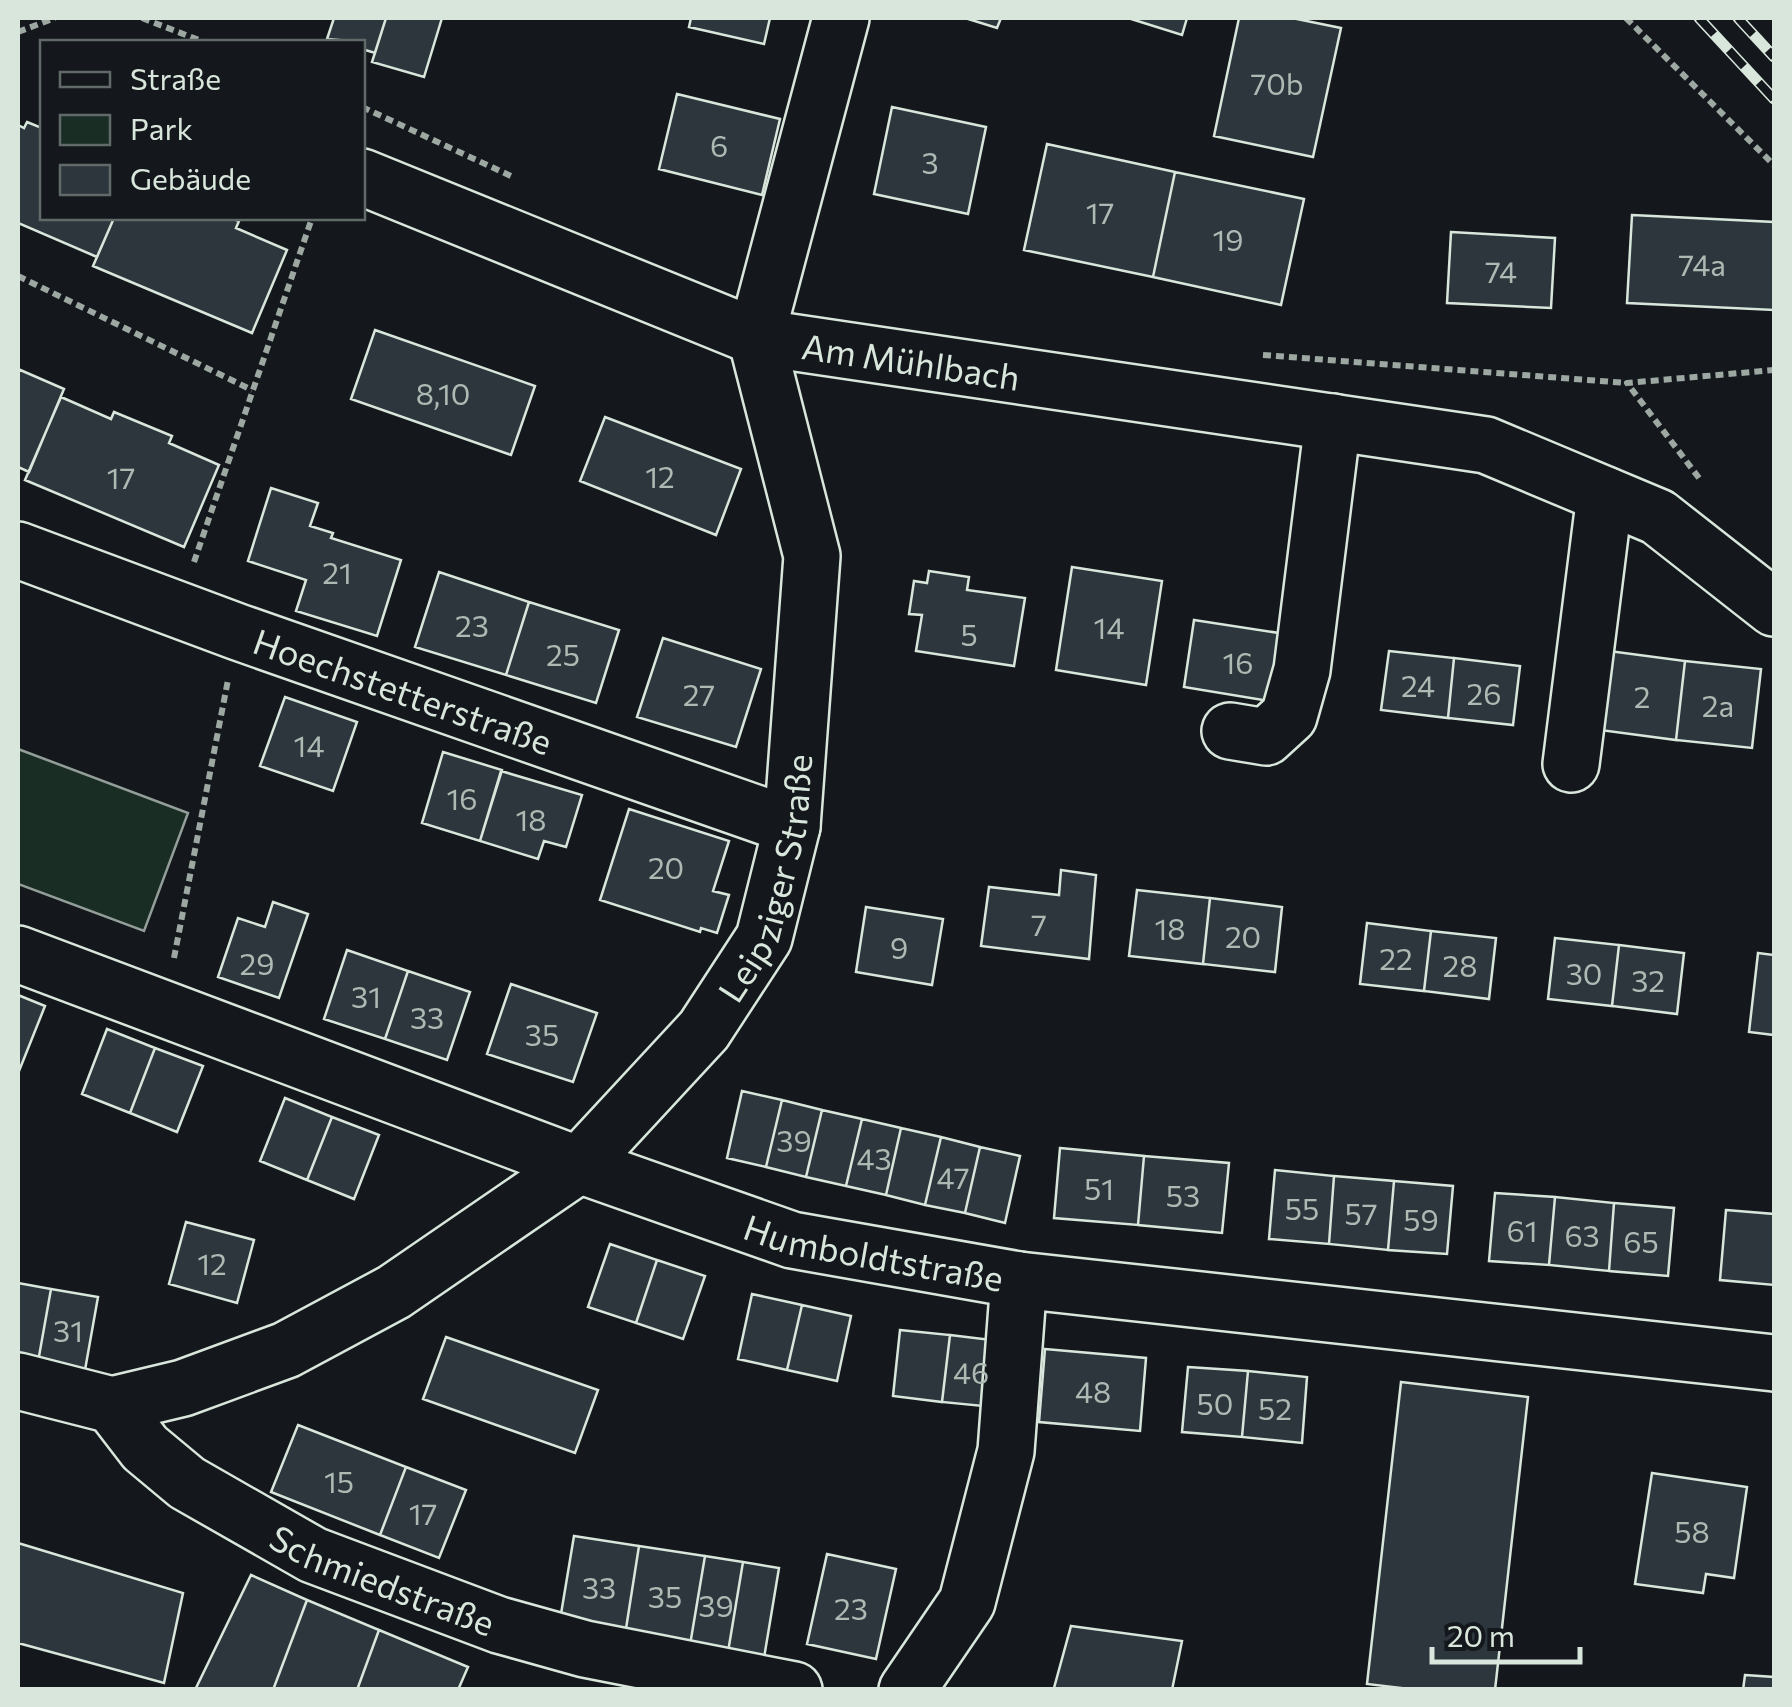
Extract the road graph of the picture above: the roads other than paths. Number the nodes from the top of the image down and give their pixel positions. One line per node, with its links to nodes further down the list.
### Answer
1 (841, 18): 3 (street, Leipziger Straße)
2 (365, 177): 3 (street, Am Mühlbach)
3 (756, 337): 4 (street, Am Mühlbach); 10 (street, Leipziger Straße)
4 (1332, 422): 5 (street, Am Mühlbach); 8 (street)
5 (1604, 495): 7 (street, Am Mühlbach); 9 (street)
6 (18, 550): 10 (street, Hoechstetterstraße)
7 (1774, 608)
8 (1230, 731)
9 (1571, 764)
10 (792, 826): 12 (street, Leipziger Straße)
11 (18, 954): 12 (street, Humboldtstraße)
12 (580, 1165): 13 (street, Humboldtstraße); 16 (street, Leipziger Straße)
13 (1020, 1280): 14 (street, Humboldtstraße); 18 (street)
14 (1774, 1363)
15 (18, 1381): 16 (street)
16 (112, 1405): 17 (street, Schmiedstraße)
17 (794, 1690)
18 (907, 1690)

